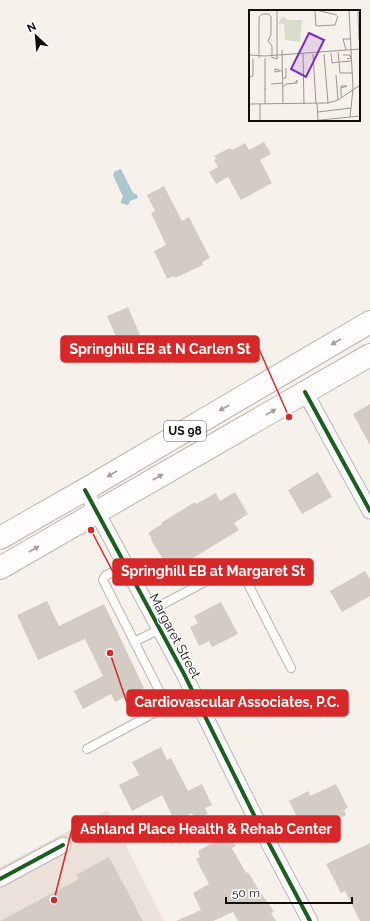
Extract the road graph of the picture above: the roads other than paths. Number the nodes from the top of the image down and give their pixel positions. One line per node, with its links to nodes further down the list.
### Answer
1 (370, 322): 4 (main road, US 98, one-way to 4)
2 (370, 355): 3 (main road, US 98)
3 (305, 392): 5 (street); 6 (main road, US 98, one-way to 3)
4 (85, 490): 6 (street, Margaret Street); 7 (main road, US 98)
5 (370, 511)
6 (97, 512): 8 (street, Margaret Street); 9 (main road, US 98, one-way to 6)
7 (0, 538)
8 (126, 565): 10 (street, Margaret Street); 12 (lane)
9 (0, 568)
10 (150, 611): 11 (street, Margaret Street); 13 (lane)
11 (160, 629): 12 (lane); 14 (street, Margaret Street)
12 (134, 642): 15 (lane)
13 (291, 668)
14 (193, 692): 15 (lane); 19 (street, Margaret Street)
15 (167, 706): 16 (lane)
16 (87, 749)
17 (63, 845): 18 (street)
18 (0, 880)
19 (310, 921)

